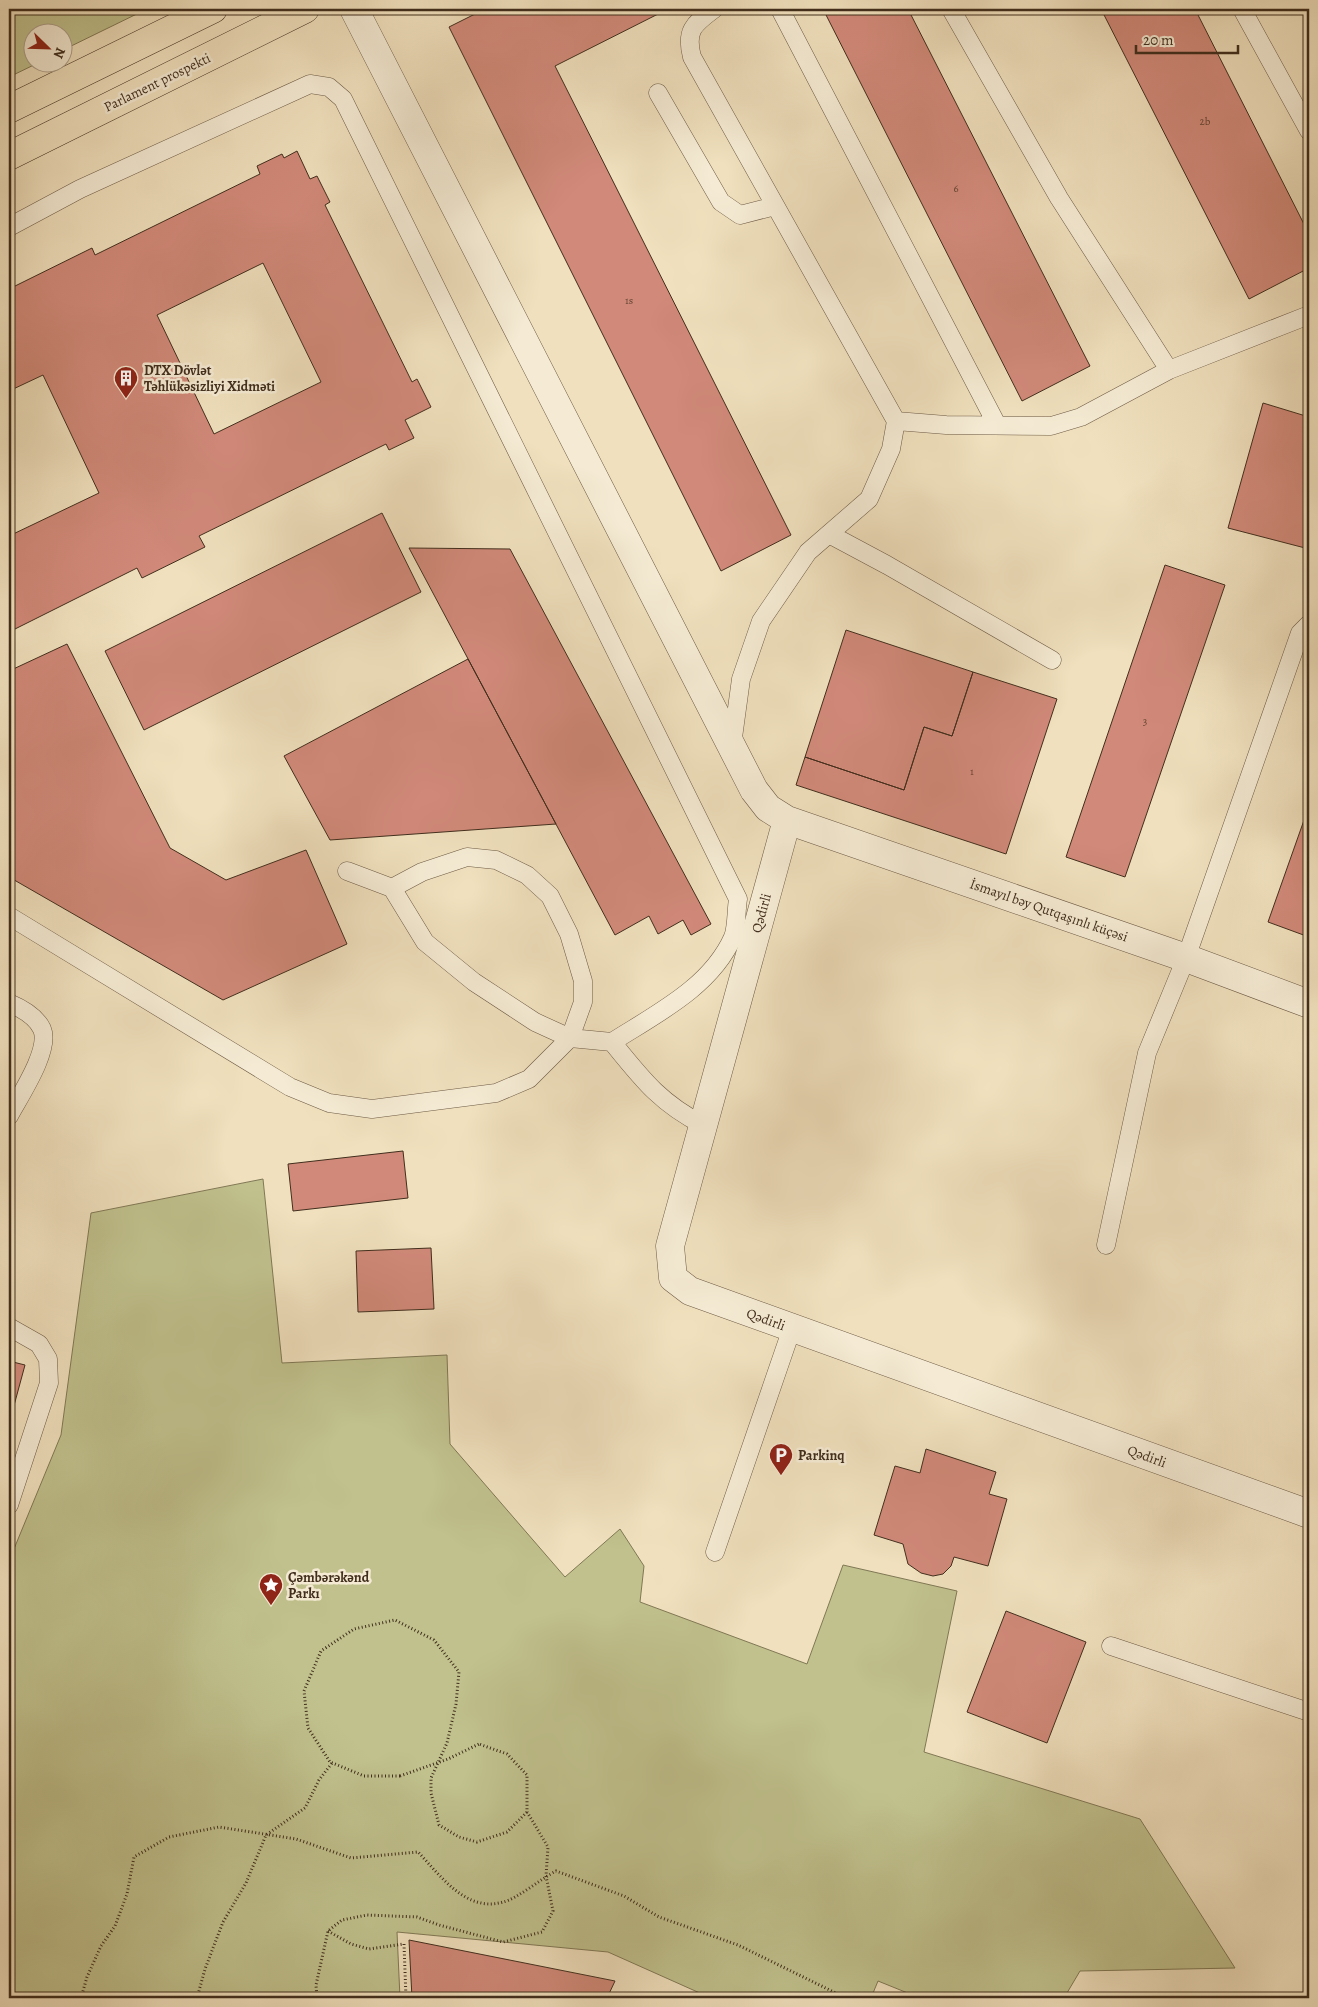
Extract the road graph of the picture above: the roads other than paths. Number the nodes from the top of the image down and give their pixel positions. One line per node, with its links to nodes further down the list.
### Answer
1 (213, 9): 9 (main road)
2 (305, 9): 11 (main road, Parlament prospekti)
3 (354, 9): 21 (street, İsmayıl bəy Qutqaşınlı küçəsi)
4 (714, 9): 12 (lane)
5 (780, 9): 17 (lane)
6 (951, 9): 15 (lane)
7 (1242, 9): 10 (lane)
8 (658, 93): 12 (lane)
9 (9, 109)
10 (1309, 131)
11 (9, 156)
12 (775, 206): 16 (lane)
13 (9, 227): 30 (lane)
14 (1309, 315): 15 (lane)
15 (1169, 370): 17 (lane)
16 (896, 421): 17 (lane); 18 (lane)
17 (997, 425)
18 (829, 534): 20 (lane); 21 (lane)
19 (1309, 624): 26 (lane)
20 (1052, 660)
21 (732, 746): 22 (street, İsmayıl bəy Qutqaşınlı küçəsi)
22 (787, 820): 26 (street, İsmayıl bəy Qutqaşınlı küçəsi); 32 (street, Qədirli)
23 (347, 871): 24 (lane)
24 (392, 888): 29 (lane); 29 (lane)
25 (9, 916): 29 (lane)
26 (1186, 958): 28 (street, İsmayıl bəy Qutqaşınlı küçəsi); 33 (lane)
27 (9, 1003): 31 (lane)
28 (1309, 1004)
29 (570, 1038): 30 (lane)
30 (612, 1042): 32 (lane)
31 (11, 1107)
32 (703, 1125): 35 (street, Qədirli)
33 (1106, 1245)
34 (9, 1327): 36 (lane)
35 (792, 1328): 37 (street, Qədirli); 38 (lane)
36 (9, 1504)
37 (1309, 1514)
38 (715, 1552)
39 (1111, 1646): 40 (lane)
40 (1309, 1712)

